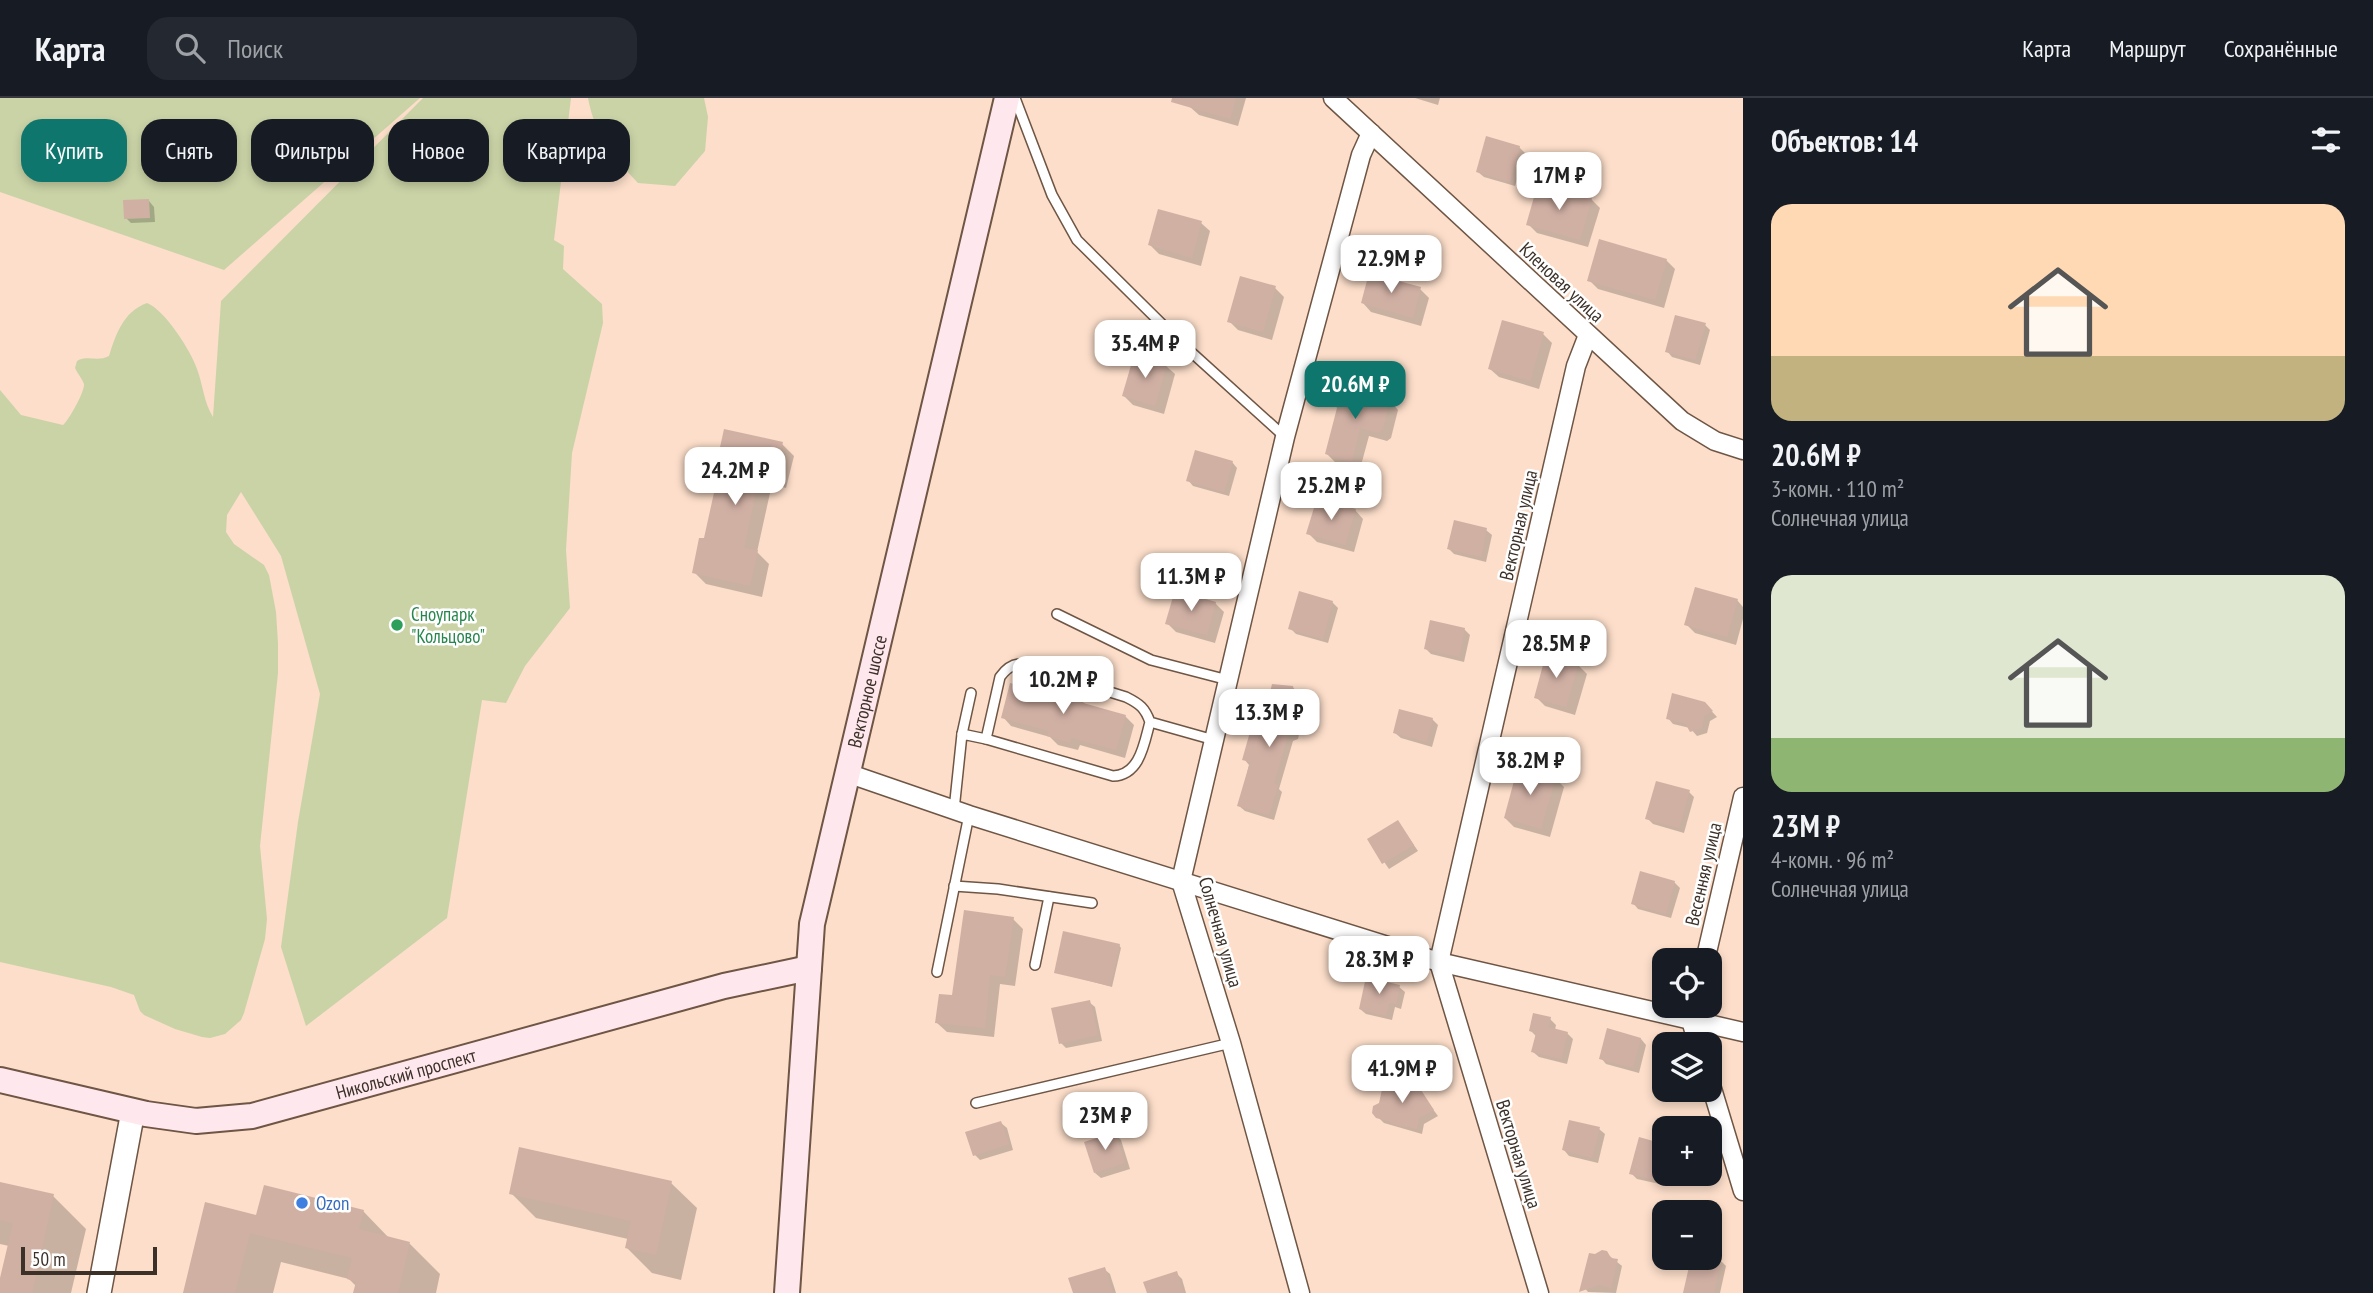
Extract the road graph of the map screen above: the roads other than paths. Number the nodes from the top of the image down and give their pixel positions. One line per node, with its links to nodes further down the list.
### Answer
1 (1007, 98): 15 (main road, Векторное шоссе)
2 (1014, 98): 6 (lane)
3 (1333, 98): 4 (street, Кленовая улица)
4 (1371, 133): 5 (street, Кленовая улица); 6 (street, Солнечная улица)
5 (1588, 335): 7 (street, Кленовая улица); 23 (street, Векторная улица)
6 (1285, 437): 9 (street, Солнечная улица)
7 (1743, 450)
8 (1058, 614): 9 (lane)
9 (1228, 680): 14 (street, Солнечная улица)
10 (971, 693): 12 (lane)
11 (1150, 722): 13 (lane); 13 (lane); 14 (lane)
12 (962, 734): 13 (lane); 17 (lane)
13 (986, 739)
14 (1214, 740): 18 (street, Солнечная улица)
15 (847, 772): 17 (street); 25 (main road, Векторное шоссе)
16 (1743, 797): 22 (street, Весенняя улица)
17 (961, 812): 18 (street); 19 (lane)
18 (1181, 881): 23 (street); 30 (street, Солнечная улица)
19 (954, 886): 20 (lane); 26 (lane)
20 (1049, 897): 21 (lane); 24 (lane)
21 (1092, 904)
22 (1708, 948)
23 (1439, 962): 27 (street); 39 (street, Векторная улица)
24 (1035, 965)
25 (809, 968): 34 (main road, Никольский проспект); 37 (main road, Векторное шоссе)
26 (937, 972)
27 (1652, 1005)
28 (1706, 1018): 29 (street)
29 (1743, 1032)
30 (1231, 1043): 33 (lane); 38 (street, Солнечная улица)
31 (0, 1080): 34 (main road, Никольский проспект)
32 (1716, 1102): 35 (street)
33 (976, 1103)
34 (133, 1111): 36 (street)
35 (1743, 1191)
36 (99, 1293)
37 (787, 1293)
38 (1300, 1293)
39 (1539, 1293)

